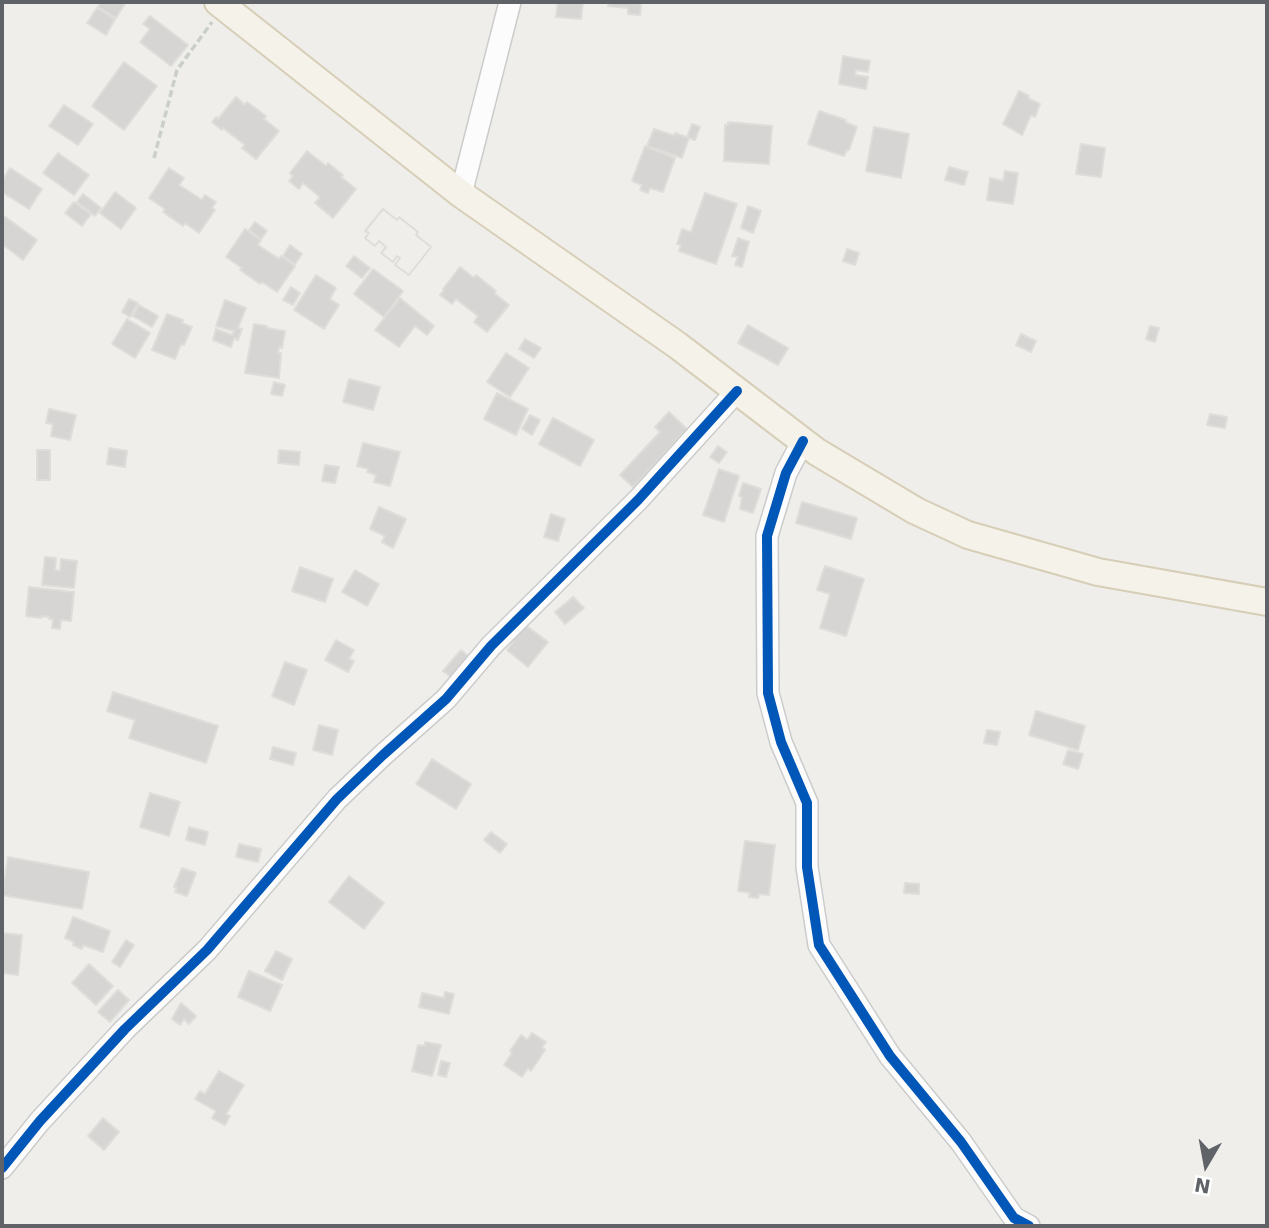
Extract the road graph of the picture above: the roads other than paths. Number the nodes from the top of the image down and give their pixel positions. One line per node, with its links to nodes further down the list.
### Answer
1 (510, 2): 3 (street)
2 (221, 4): 3 (main road)
3 (461, 194): 4 (main road)
4 (737, 391): 5 (main road); 7 (street)
5 (803, 441): 6 (main road); 8 (street)
6 (1267, 602)
7 (2, 1168)
8 (1029, 1226)

